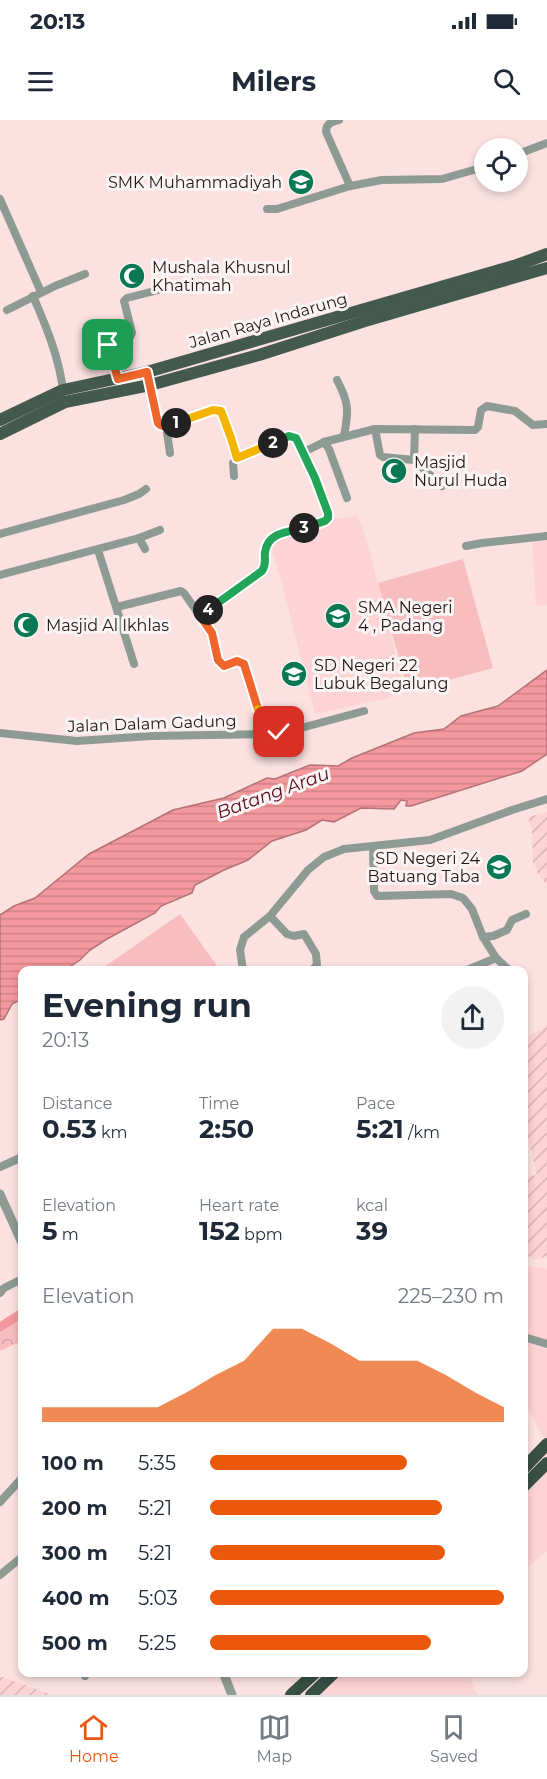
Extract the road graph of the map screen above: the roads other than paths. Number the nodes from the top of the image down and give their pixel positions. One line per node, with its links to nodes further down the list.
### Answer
1 (339, 120): 5 (street)
2 (547, 142): 3 (street)
3 (528, 150)
4 (474, 170): 5 (street)
5 (350, 186): 7 (street)
6 (0, 199): 12 (street)
7 (267, 209)
8 (547, 254): 15 (main road, Jalan Raya Indarung)
9 (547, 268): 16 (main road, Jalan Raya Indarung)
10 (85, 274): 12 (street)
11 (166, 288): 18 (street)
12 (41, 292): 13 (street)
13 (33, 296): 14 (street); 20 (street)
14 (7, 310)
15 (248, 343): 16 (main road); 17 (main road, Jalan Raya Indarung)
16 (253, 357): 17 (main road, Jalan Raya Indarung)
17 (148, 378): 18 (main road, Jalan Raya Indarung); 23 (street); 26 (main road, Jalan Raya Indarung)
18 (118, 379): 20 (main road, Jalan Raya Indarung)
19 (337, 380): 27 (street)
20 (63, 390): 21 (main road, Jalan Raya Indarung)
21 (0, 420)
22 (547, 424): 25 (street)
23 (166, 426): 29 (street); 31 (street)
24 (375, 429): 25 (street); 27 (street); 32 (street)
25 (416, 429): 32 (street)
26 (0, 434)
27 (344, 436): 28 (street)
28 (324, 442): 30 (street); 36 (street)
29 (170, 453)
30 (302, 453): 31 (street); 46 (street)
31 (237, 458): 33 (street)
32 (414, 460): 34 (street)
33 (234, 476)
34 (442, 486)
35 (146, 489): 38 (street)
36 (347, 498)
37 (160, 530): 40 (street)
38 (0, 534)
39 (547, 536): 41 (street)
40 (140, 538): 42 (street); 43 (street)
41 (466, 546)
42 (145, 549)
43 (98, 550): 44 (street); 45 (street)
44 (0, 575)
45 (117, 607): 46 (street); 47 (street)
46 (200, 616): 50 (street)
47 (134, 664)
48 (364, 711): 50 (street, Jalan Dalam Gadung)
49 (0, 734): 50 (street, Jalan Dalam Gadung)
50 (266, 734)
51 (547, 799): 52 (street)
52 (373, 847): 54 (street); 55 (street)
53 (526, 914): 55 (street)
54 (270, 916): 57 (street); 58 (street)
55 (483, 937): 56 (street)
56 (496, 958): 59 (street); 60 (street)
57 (242, 966)
58 (316, 966)
59 (477, 966)
60 (505, 966)
61 (18, 1159): 62 (street)
62 (0, 1167)
63 (0, 1194): 64 (street)
64 (18, 1234)
65 (18, 1281): 66 (street)
66 (0, 1293)
67 (528, 1339): 68 (street)
68 (547, 1344)
69 (547, 1444): 70 (highway)
70 (528, 1463)
71 (547, 1463): 73 (highway)
72 (18, 1482): 74 (street)
73 (528, 1482)
74 (0, 1502)
75 (18, 1560): 76 (street)
76 (0, 1575)
77 (225, 1677): 80 (street)
78 (311, 1677): 81 (highway)
79 (330, 1677): 82 (highway)
80 (232, 1695)
81 (291, 1695)
82 (310, 1695)

